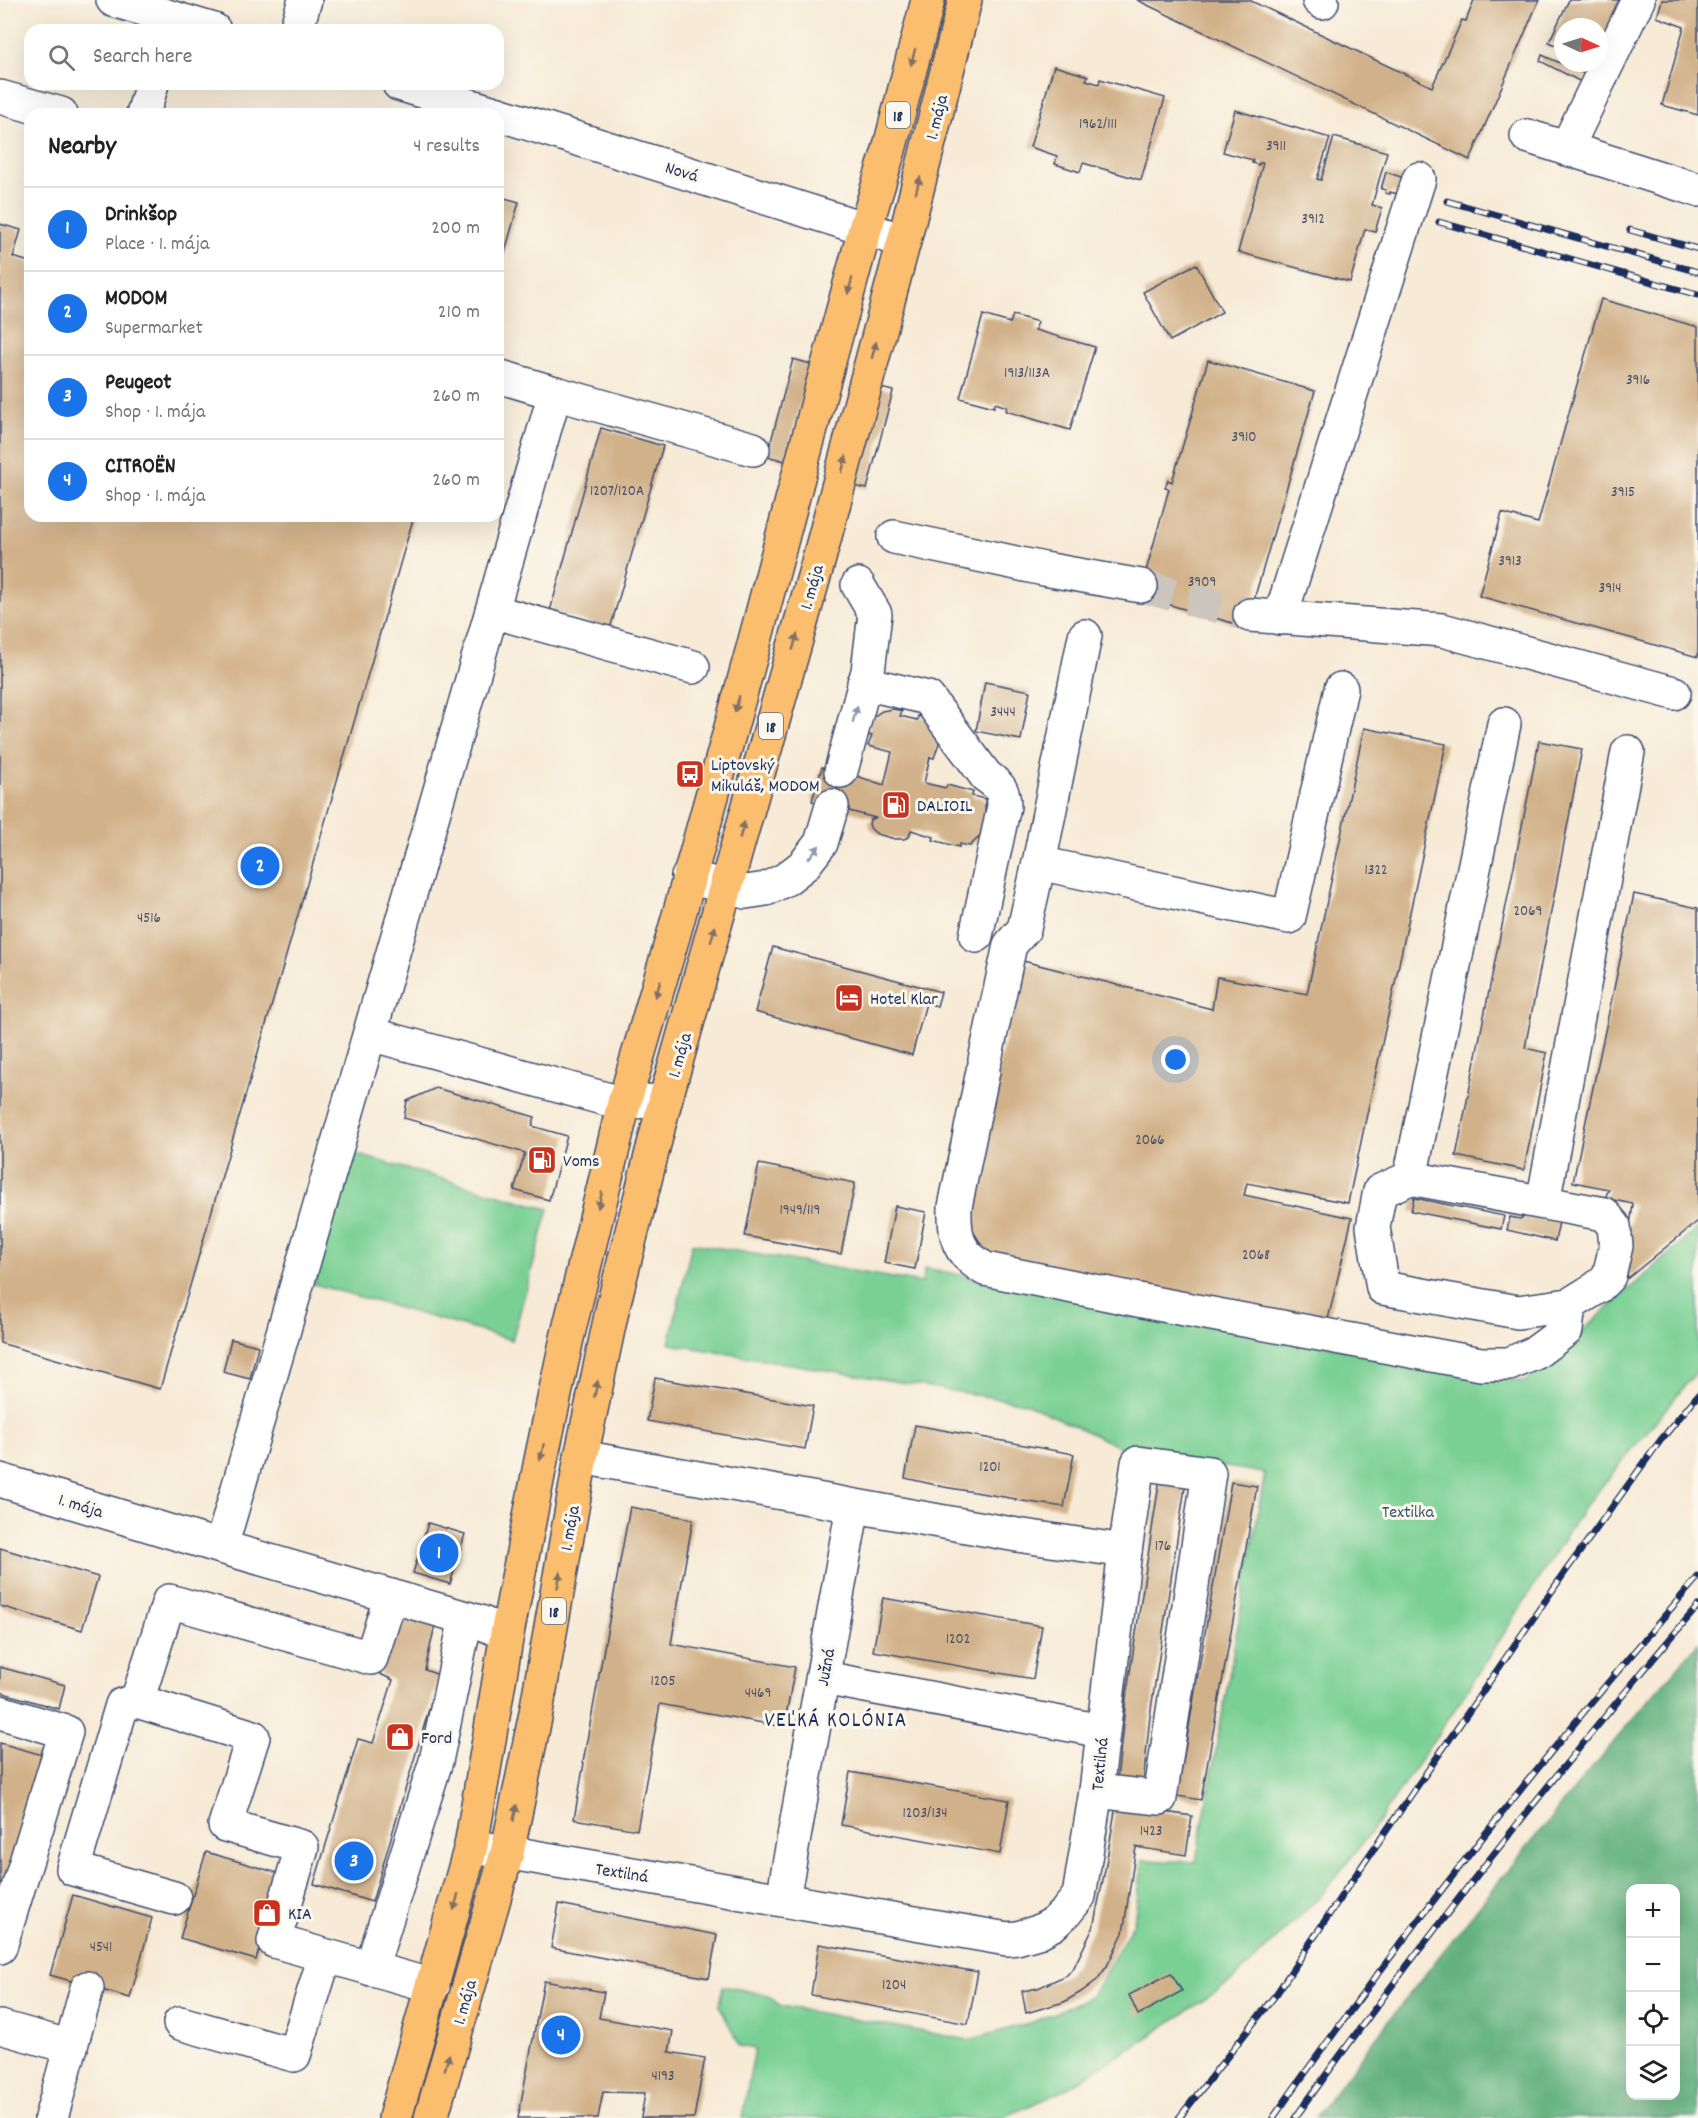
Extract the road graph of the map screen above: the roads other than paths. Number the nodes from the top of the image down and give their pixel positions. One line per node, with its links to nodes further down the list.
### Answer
1 (113, 0): 6 (street)
2 (305, 0): 7 (street)
3 (928, 0): 19 (main road, 1. mája / 18, one-way to 19)
4 (965, 0): 20 (main road, 1. mája / 18, one-way to 4)
5 (1638, 0): 16 (street)
6 (170, 24)
7 (298, 24)
8 (150, 90): 12 (street)
9 (419, 90): 13 (street, Nová)
10 (0, 97): 11 (street)
11 (39, 108)
12 (145, 108)
13 (478, 108)
14 (504, 116): 19 (street, Nová)
15 (1527, 136): 16 (street)
16 (1566, 149): 18 (street)
17 (1419, 179): 32 (street)
18 (1698, 190)
19 (865, 229): 20 (street, Nová); 38 (main road, 1. mája / 18, one-way to 38)
20 (904, 241): 39 (main road, 1. mája / 18, one-way to 20)
21 (504, 378): 22 (street)
22 (555, 393): 23 (street); 27 (street)
23 (753, 449)
24 (894, 537): 26 (street)
25 (858, 585): 30 (street)
26 (1141, 586)
27 (492, 611): 29 (street); 41 (street)
28 (1085, 636): 37 (street)
29 (693, 667)
30 (864, 683): 35 (street, one-way to 30); 40 (street)
31 (1341, 689): 37 (street)
32 (1674, 693)
33 (1504, 724): 44 (street)
34 (1628, 752): 45 (street)
35 (841, 771)
36 (832, 806): 39 (street, one-way to 36)
37 (1039, 862): 46 (street)
38 (688, 877): 39 (street); 43 (main road, 1. mája / 18, one-way to 43)
39 (726, 886): 42 (main road, 1. mája / 18, one-way to 39)
40 (976, 936)
41 (370, 1034): 43 (street); 50 (street)
42 (665, 1101): 43 (street); 47 (main road, 1. mája / 18, one-way to 42)
43 (624, 1102): 54 (main road, 1. mája / 18, one-way to 54)
44 (1410, 1178): 45 (street); 46 (street)
45 (1543, 1202): 46 (street)
46 (1569, 1305)
47 (581, 1457): 49 (street); 61 (main road, 1. mája / 18, one-way to 47)
48 (0, 1480): 50 (street, 1. mája)
49 (853, 1506): 51 (street); 55 (street, Južná)
50 (221, 1547): 52 (street, 1. mája)
51 (1125, 1551): 58 (street, Textilná); 59 (street, Textilná)
52 (391, 1596): 53 (street, 1. mája); 56 (street)
53 (466, 1618): 54 (street, 1. mája); 66 (street)
54 (507, 1634): 60 (main road, 1. mája / 18)
55 (824, 1678): 58 (street); 63 (street, Južná)
56 (137, 1701): 62 (street); 65 (street)
57 (0, 1712): 64 (street)
58 (1102, 1731): 59 (street, Textilná)
59 (1096, 1791): 63 (street, Textilná)
60 (471, 1846): 61 (street, Textilná); 67 (main road, 1. mája / 18, one-way to 67)
61 (507, 1853): 63 (street, Textilná); 74 (main road, 1. mája / 18, one-way to 61)
62 (174, 1898)
63 (783, 1899)
64 (0, 1947)
65 (325, 1956): 66 (street); 69 (street)
66 (371, 1969): 67 (street)
67 (433, 1986): 72 (main road, 1. mája / 18)
68 (87, 1988): 71 (street)
69 (180, 2023)
70 (0, 2027): 71 (street)
71 (71, 2047): 73 (street)
72 (399, 2116)
73 (51, 2118)
74 (430, 2118)

